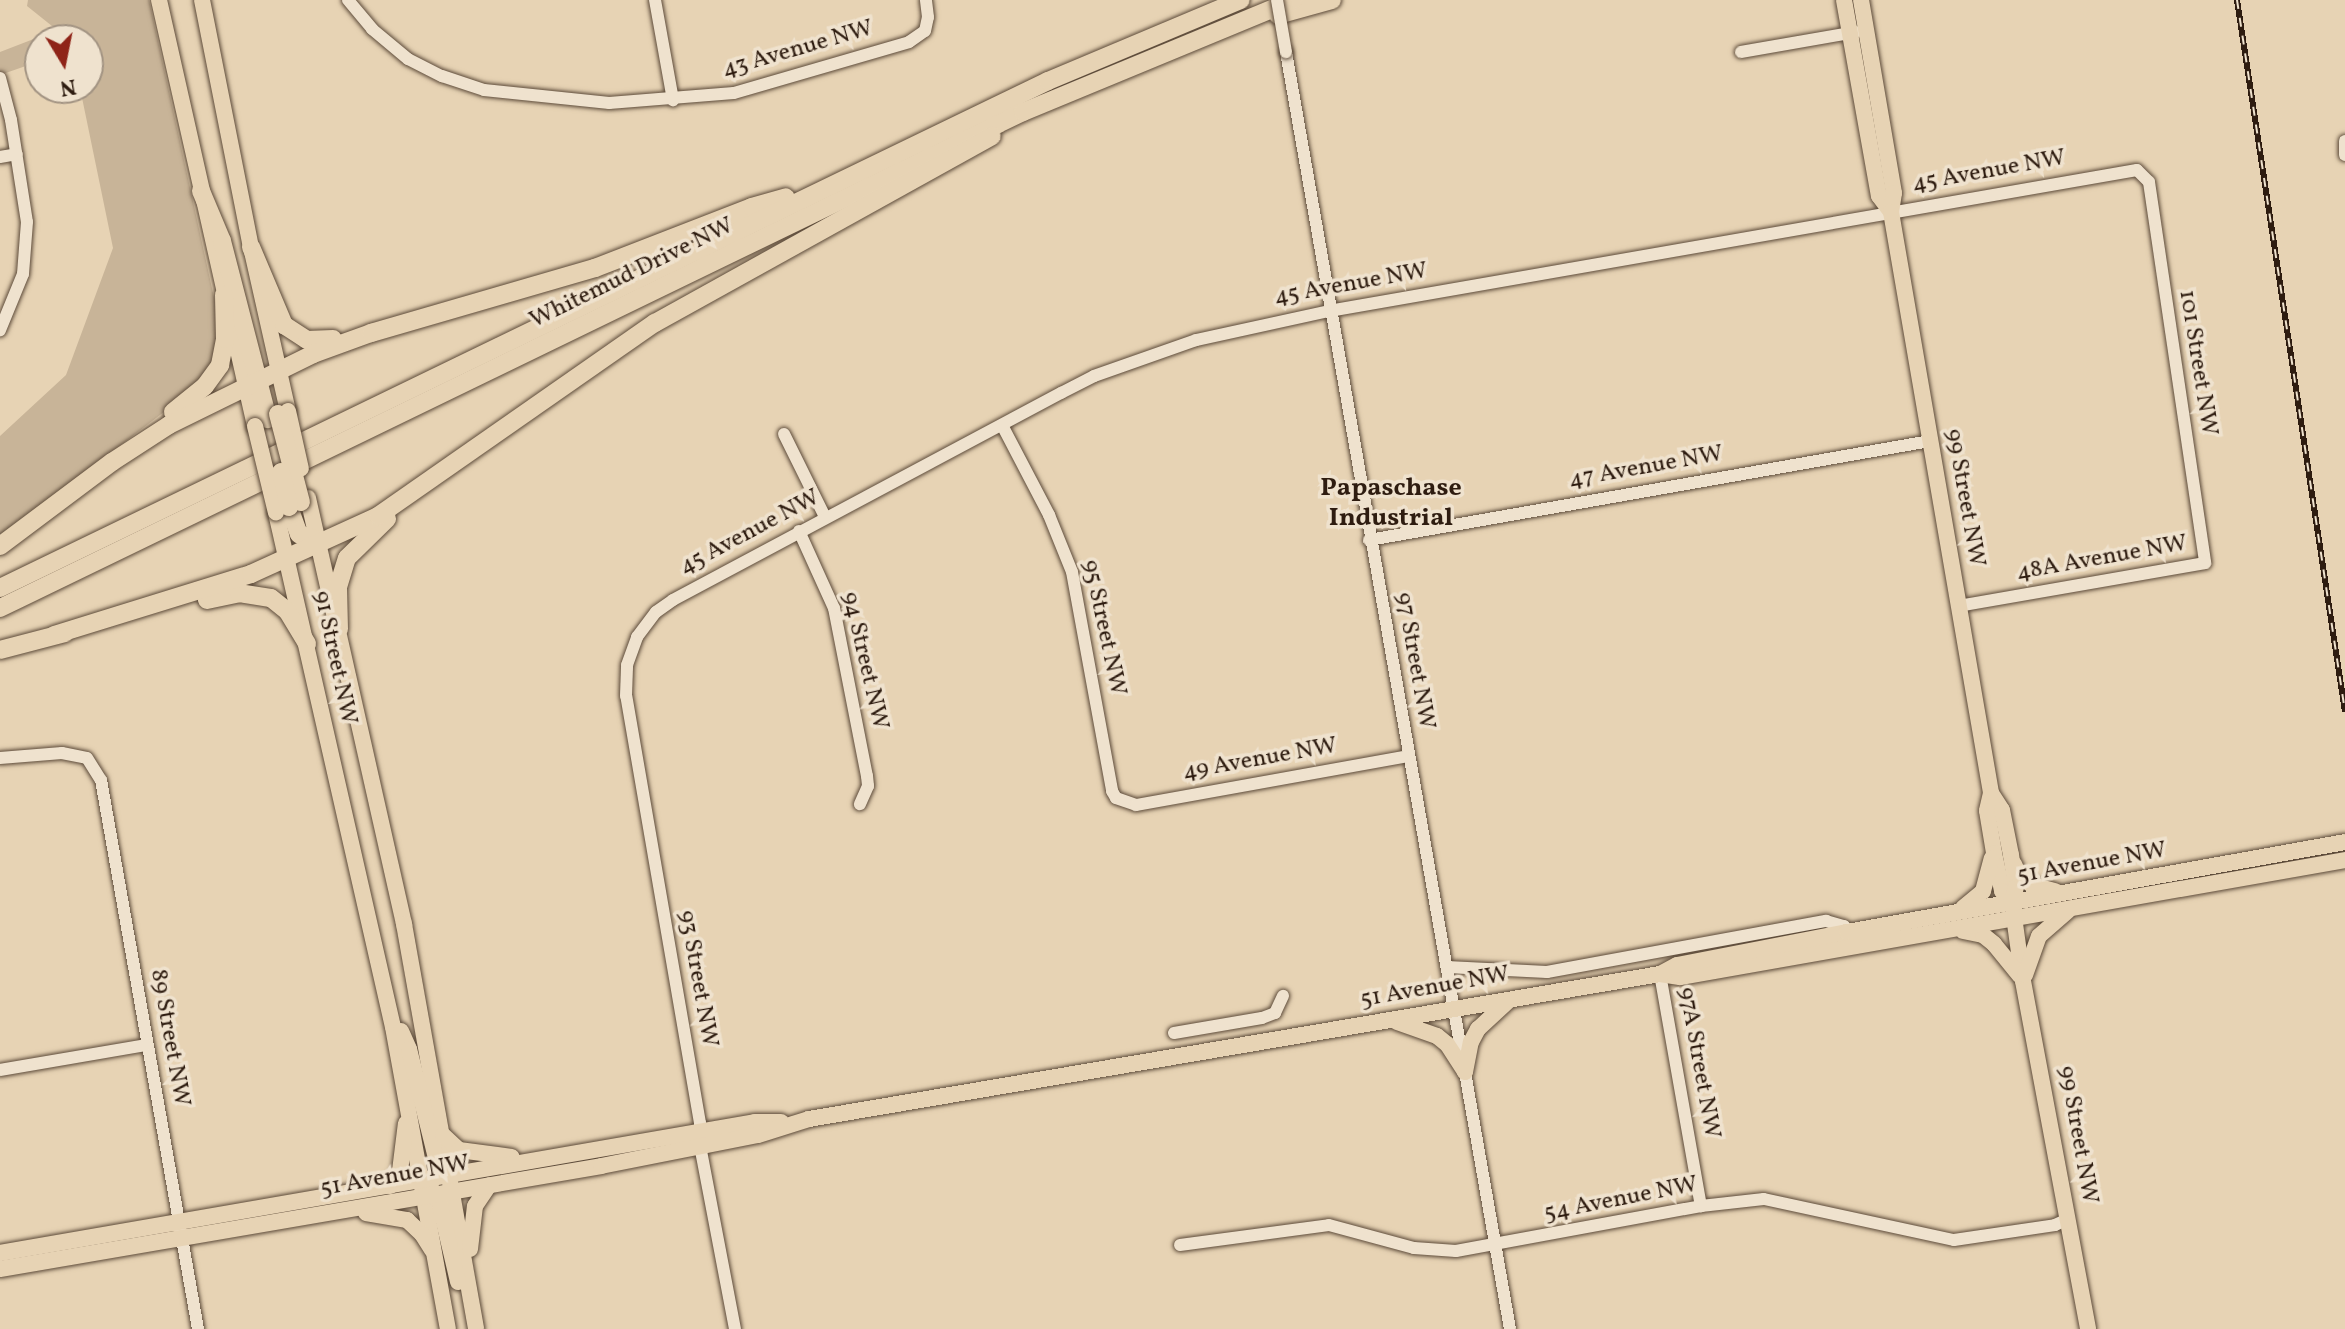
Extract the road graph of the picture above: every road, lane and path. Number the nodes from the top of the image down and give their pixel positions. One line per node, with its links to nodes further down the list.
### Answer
1 (159, 0): 26 (main road)
2 (202, 0): 28 (main road)
3 (348, 0): 18 (street, 43 Avenue NW)
4 (655, 0): 18 (street)
5 (926, 0): 18 (street, 43 Avenue NW)
6 (1223, 0): 14 (highway)
7 (1241, 0): 14 (highway, Whitemud Drive NW)
8 (1277, 0): 30 (street, 97 Street NW, bridge)
9 (1293, 0): 13 (highway, Whitemud Drive NW)
10 (1332, 0): 13 (highway)
11 (1844, 0): 15 (main road, 99 Street NW)
12 (1861, 0): 15 (main road, 99 Street NW)
13 (1232, 22): 19 (highway, Whitemud Drive NW)
14 (1182, 24): 25 (highway, Whitemud Drive NW)
15 (1858, 31): 16 (street); 27 (main road, 99 Street NW)
16 (1741, 52)
17 (0, 78): 21 (street)
18 (673, 100)
19 (1023, 112): 39 (highway); 52 (highway, Whitemud Drive NW)
20 (2345, 141): 22 (street)
21 (17, 154): 23 (street); 31 (street)
22 (2345, 155)
23 (0, 157)
24 (2142, 172): 27 (street, 45 Avenue NW); 49 (street, 101 Street NW)
25 (831, 185): 32 (highway); 50 (highway, Whitemud Drive NW)
26 (201, 191): 29 (main road); 34 (highway)
27 (1891, 212): 30 (street, 45 Avenue NW); 40 (main road, 99 Street NW)
28 (251, 247): 32 (highway); 33 (main road)
29 (224, 295): 34 (main road); 41 (highway)
30 (1329, 311): 37 (street, 45 Avenue NW); 46 (street, 97 Street NW)
31 (0, 330)
32 (371, 333): 33 (highway)
33 (278, 371): 34 (highway); 36 (main road)
34 (252, 384): 35 (highway); 36 (highway); 41 (highway)
35 (250, 405): 36 (main road)
36 (272, 418): 42 (highway, bridge)
37 (1002, 425): 43 (street, 45 Avenue NW); 60 (street, 95 Street NW)
38 (784, 434): 43 (street)
39 (490, 438): 45 (highway); 53 (highway)
40 (1930, 441): 46 (street, 47 Avenue NW); 51 (main road, 99 Street NW)
41 (112, 462): 47 (highway)
42 (297, 507): 45 (highway); 48 (main road, 91 Street NW)
43 (825, 517): 44 (street, 45 Avenue NW)
44 (799, 531): 55 (street, 45 Avenue NW); 61 (street, 94 Street NW)
45 (318, 540): 48 (highway); 53 (main road, 91 Street NW)
46 (1369, 540): 58 (street, 97 Street NW)
47 (0, 546)
48 (287, 558): 54 (highway); 56 (main road, 91 Street NW)
49 (2205, 563): 51 (street, 48A Avenue NW)
50 (0, 588)
51 (1958, 606): 63 (main road, 99 Street NW)
52 (0, 608)
53 (339, 629): 86 (main road, 91 Street NW)
54 (54, 635): 56 (highway); 57 (highway)
55 (637, 637): 87 (street, 93 Street NW)
56 (307, 644): 75 (main road, 91 Street NW)
57 (0, 650)
58 (1408, 756): 60 (street, 49 Avenue NW); 71 (street, 97 Street NW)
59 (0, 758): 81 (street, 89 Street NW)
60 (1121, 802)
61 (860, 804)
62 (2345, 842): 65 (main road, 51 Avenue NW)
63 (2002, 854): 65 (main road); 67 (main road, 99 Street NW); 68 (main road)
64 (2345, 860): 66 (main road, 51 Avenue NW)
65 (2062, 892): 67 (main road, 51 Avenue NW)
66 (2073, 908): 67 (main road, 51 Avenue NW); 73 (main road)
67 (2013, 910): 68 (main road, 51 Avenue NW); 69 (main road, 51 Avenue NW); 73 (main road, 99 Street NW)
68 (1956, 912): 70 (main road, 51 Avenue NW)
69 (1949, 930): 70 (main road, 51 Avenue NW); 73 (main road)
70 (1848, 940): 71 (street, 51 Avenue NW); 72 (main road, 51 Avenue NW)
71 (1447, 967): 77 (street, 97 Street NW)
72 (1660, 974): 76 (main road, 51 Avenue NW); 92 (street, 97A Street NW)
73 (2023, 981): 94 (main road, 99 Street NW)
74 (1283, 996): 79 (street)
75 (388, 1000): 85 (main road, 91 Street NW); 91 (main road)
76 (1510, 1000): 77 (main road, 51 Avenue NW); 84 (main road)
77 (1454, 1009): 78 (main road, 51 Avenue NW); 84 (street, 97 Street NW)
78 (1392, 1020): 82 (main road, 51 Avenue NW); 84 (main road)
79 (1214, 1026): 80 (street); 82 (street)
80 (1174, 1033)
81 (147, 1045): 83 (street); 95 (street, 89 Street NW)
82 (1219, 1050): 87 (main road, 51 Avenue NW)
83 (0, 1070)
84 (1465, 1072): 97 (street, 97 Street NW)
85 (408, 1097): 90 (main road); 91 (main road, 91 Street NW)
86 (442, 1132): 88 (main road); 91 (main road, 91 Street NW)
87 (701, 1139): 88 (main road, 51 Avenue NW); 89 (main road, 51 Avenue NW); 105 (street, 93 Street NW)
88 (558, 1157): 91 (main road, 51 Avenue NW)
89 (489, 1185): 91 (main road, 51 Avenue NW); 101 (main road)
90 (390, 1186): 91 (main road, 51 Avenue NW); 95 (main road, 51 Avenue NW)
91 (438, 1186): 93 (main road, 51 Avenue NW); 99 (main road, 91 Street NW); 101 (main road, 91 Street NW); 104 (main road)
92 (1701, 1206): 94 (street, 54 Avenue NW); 97 (street, 54 Avenue NW)
93 (334, 1212): 95 (main road, 51 Avenue NW); 99 (main road)
94 (2068, 1219): 107 (main road, 99 Street NW)
95 (181, 1230): 98 (main road, 51 Avenue NW); 100 (main road, 51 Avenue NW); 102 (street, 89 Street NW)
96 (1180, 1245): 97 (street, 54 Avenue NW)
97 (1496, 1246): 106 (street, 97 Street NW)
98 (0, 1253)
99 (437, 1258): 103 (main road, 91 Street NW)
100 (0, 1269)
101 (470, 1294): 104 (main road, 91 Street NW)
102 (198, 1329)
103 (448, 1329)
104 (474, 1329)
105 (735, 1329)
106 (1510, 1329)
107 (2088, 1329)

